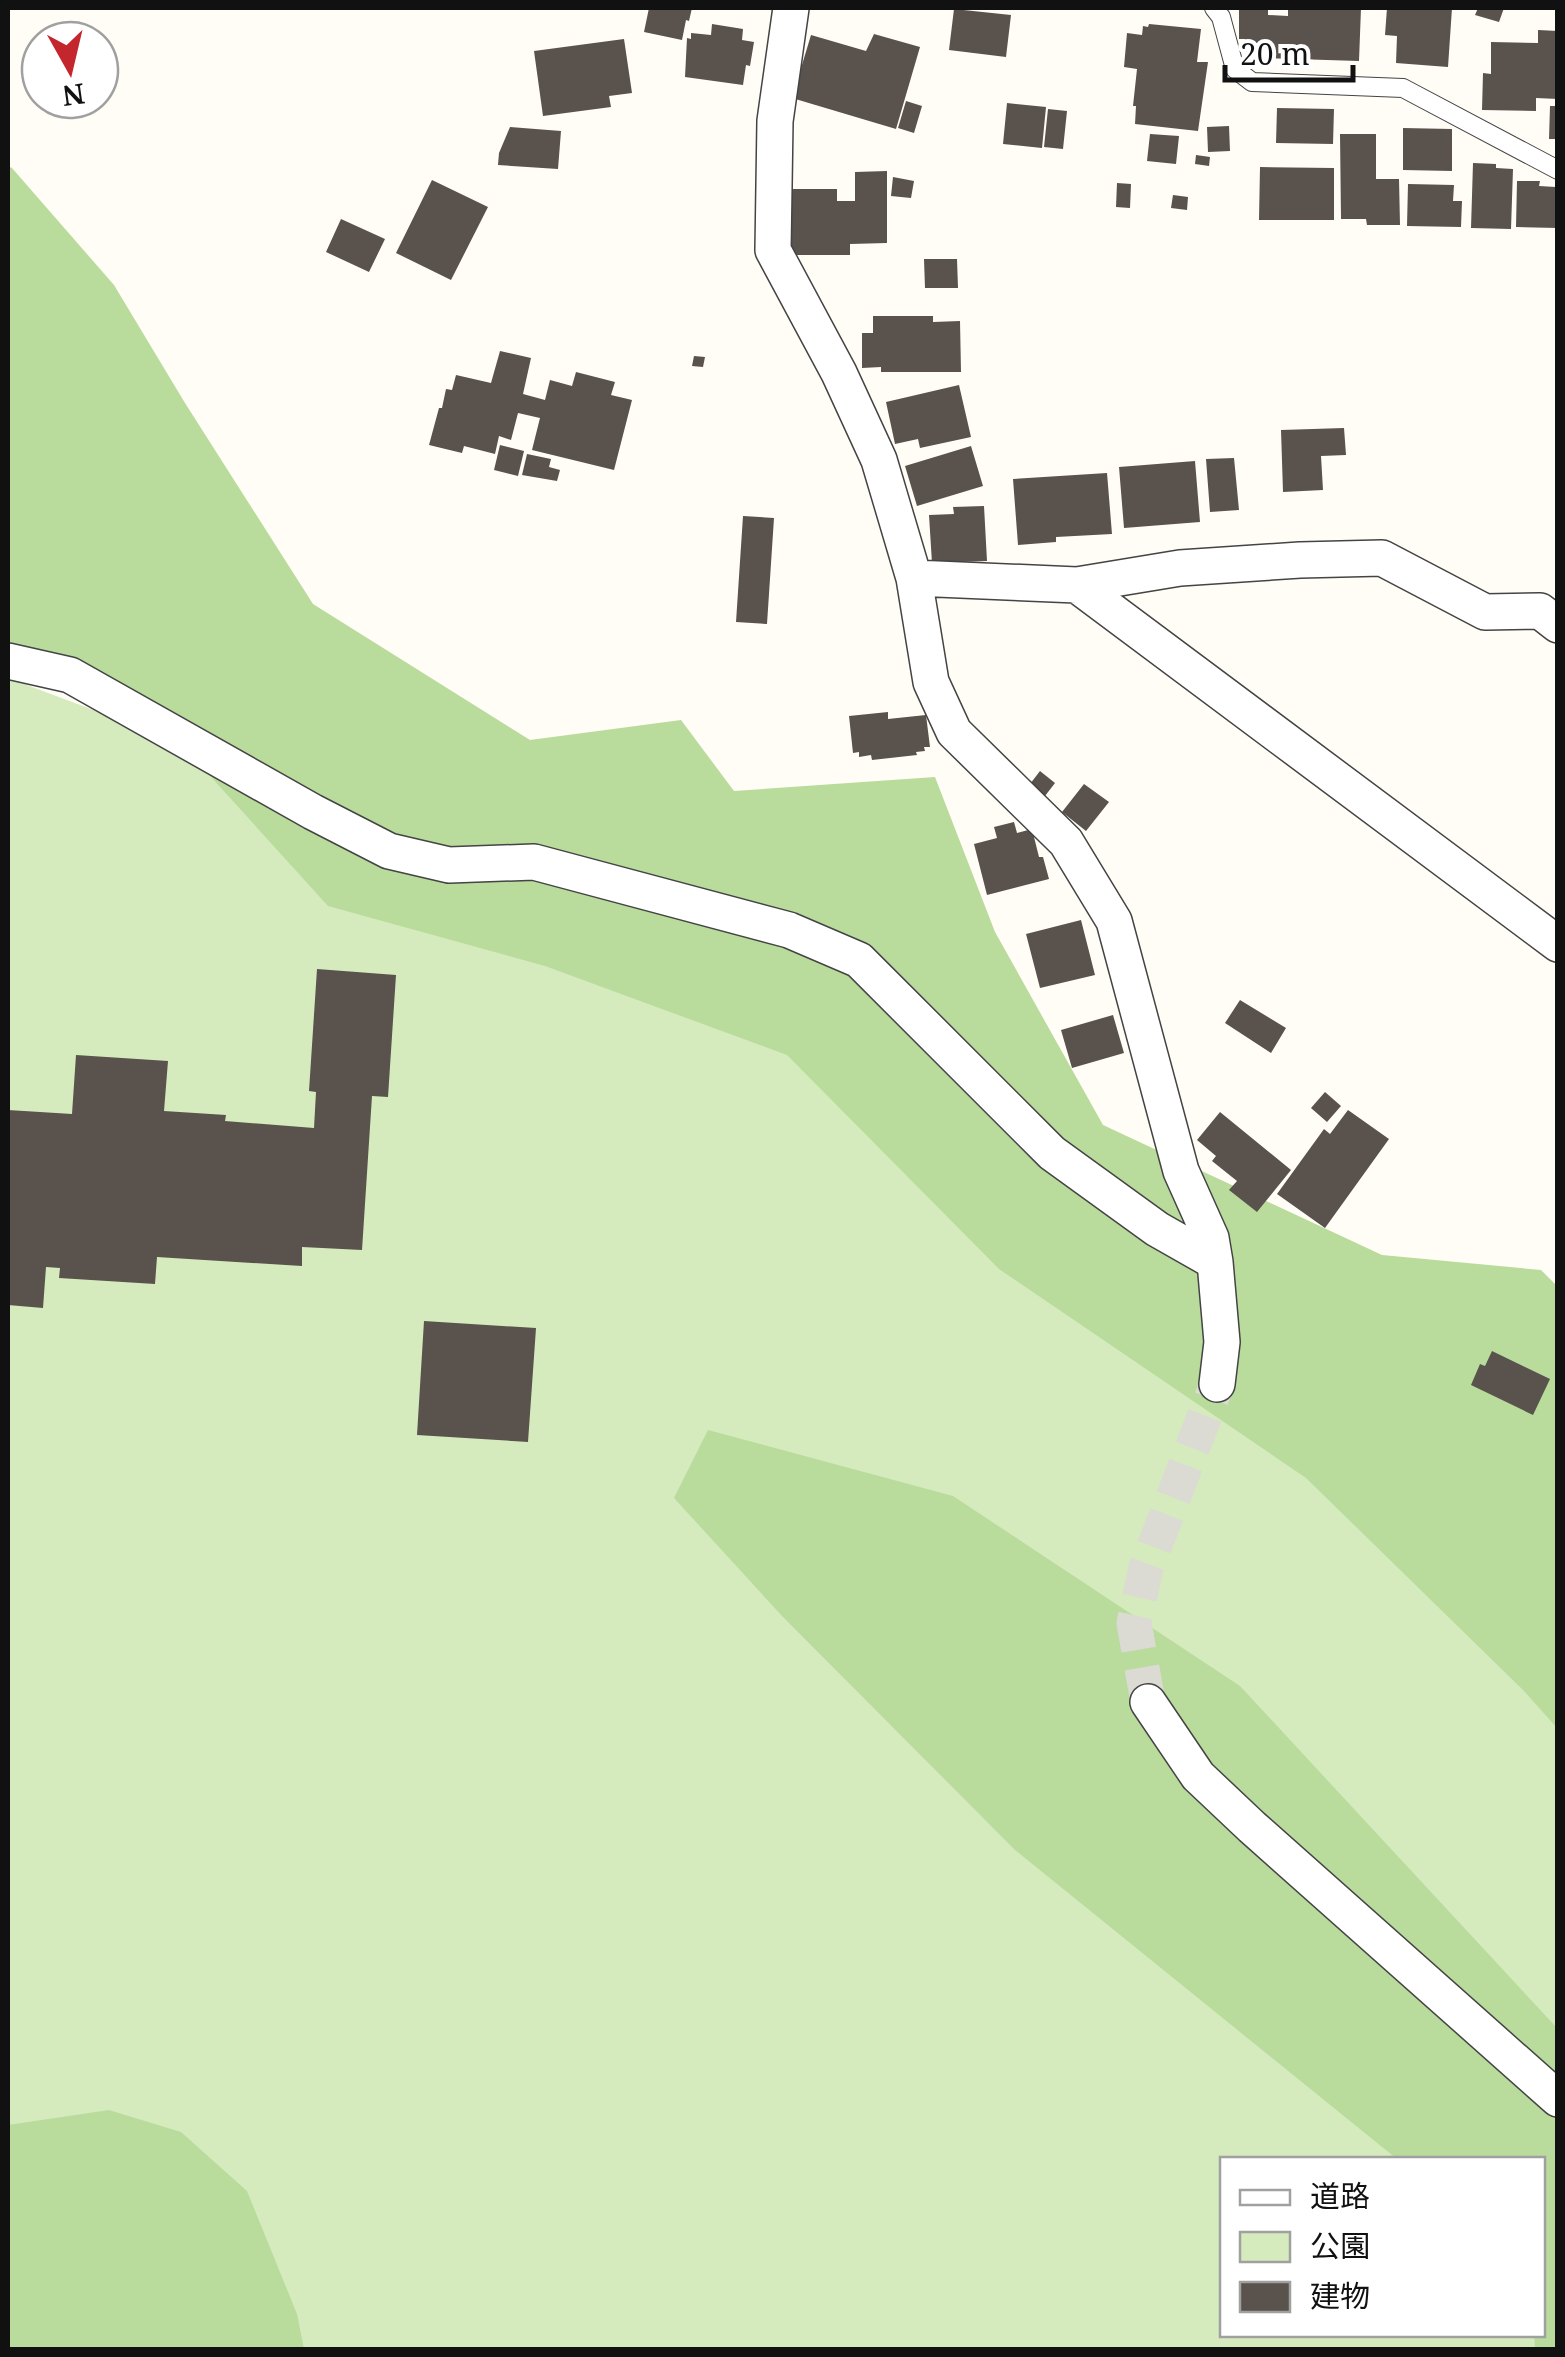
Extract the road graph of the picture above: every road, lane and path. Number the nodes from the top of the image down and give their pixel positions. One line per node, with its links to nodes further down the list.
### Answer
1 (791, 8): 4 (street)
2 (1214, 8): 3 (lane)
3 (1558, 170)
4 (914, 578): 5 (street); 9 (street)
5 (1077, 585): 6 (street); 8 (street)
6 (1558, 625)
7 (8, 660): 9 (street)
8 (1558, 944)
9 (1215, 1262): 10 (street)
10 (1217, 1384)
11 (1148, 1702): 12 (street)
12 (1558, 2099)

